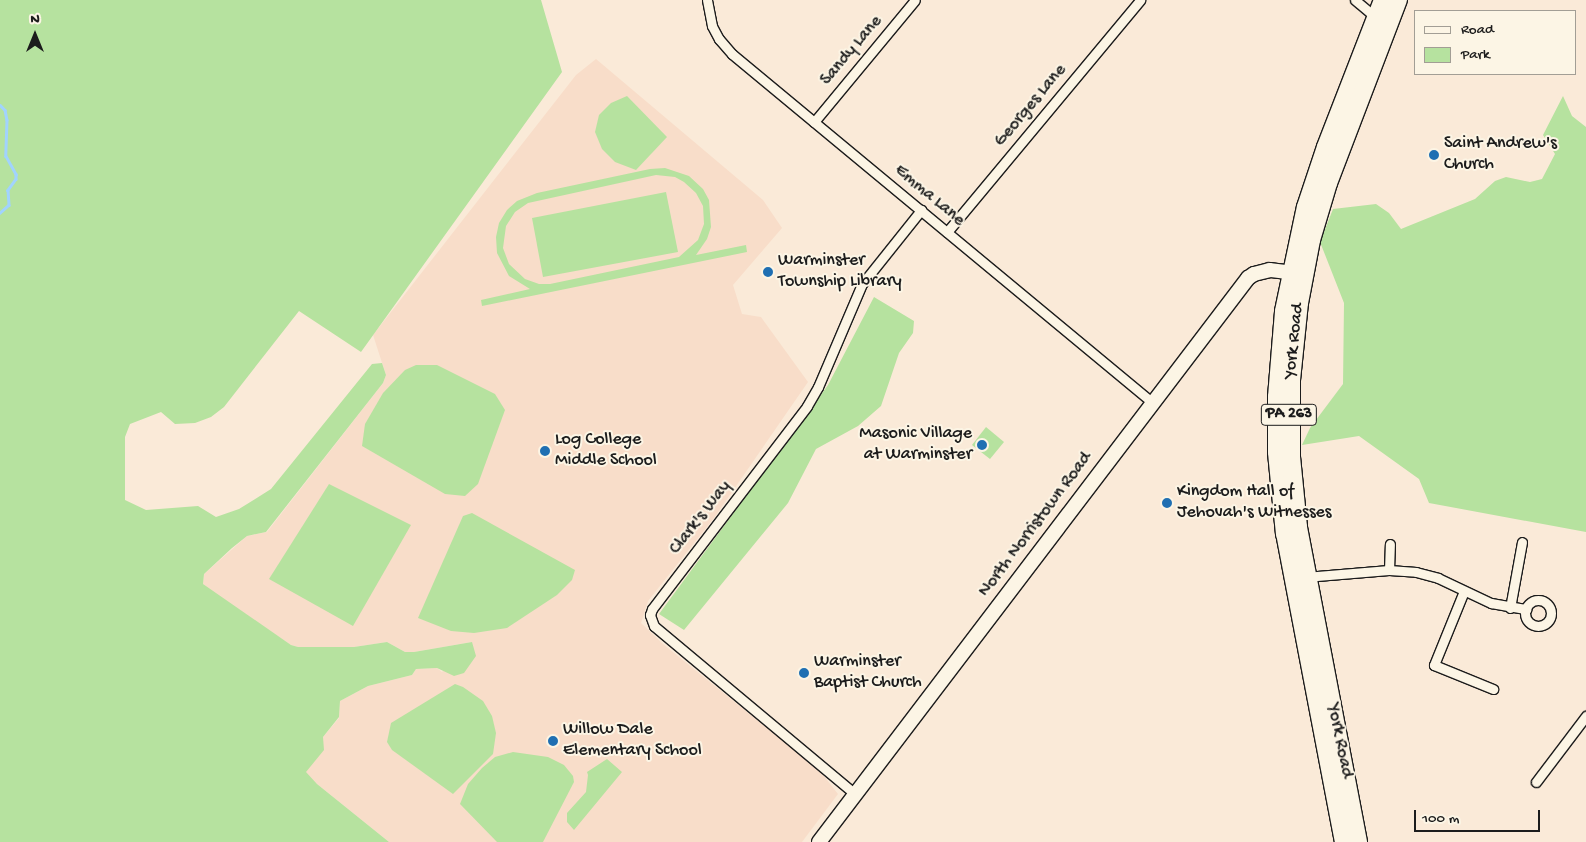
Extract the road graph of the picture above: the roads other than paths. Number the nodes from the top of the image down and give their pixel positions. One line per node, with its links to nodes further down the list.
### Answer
1 (707, 0): 8 (street, Emma Lane)
2 (915, 0): 8 (street, Sandy Lane)
3 (1140, 0): 10 (street, Georges Lane)
4 (1355, 0): 7 (street)
5 (1383, 0): 7 (highway, York Road / PA 263)
6 (1398, 0): 7 (highway, York Road / PA 263)
7 (1382, 22): 11 (highway, York Road / PA 263)
8 (814, 122): 9 (street, Emma Lane)
9 (921, 210): 10 (street, Emma Lane); 23 (street, Clark's Way)
10 (947, 232): 12 (street, Emma Lane)
11 (1297, 273): 12 (street, North Norristown Road); 16 (highway, York Road / PA 263)
12 (1152, 404): 23 (street, North Norristown Road)
13 (1522, 542): 18 (street)
14 (1390, 544): 15 (street)
15 (1389, 570): 16 (street); 17 (street)
16 (1300, 578): 25 (highway, York Road / PA 263); 26 (highway, York Road / PA 263)
17 (1464, 590): 18 (street); 20 (street)
18 (1510, 608): 19 (street)
19 (1526, 609)
20 (1494, 688)
21 (1586, 716): 22 (street)
22 (1536, 782)
23 (855, 794): 24 (street, North Norristown Road)
24 (819, 842)
25 (1344, 842)
26 (1358, 842)

